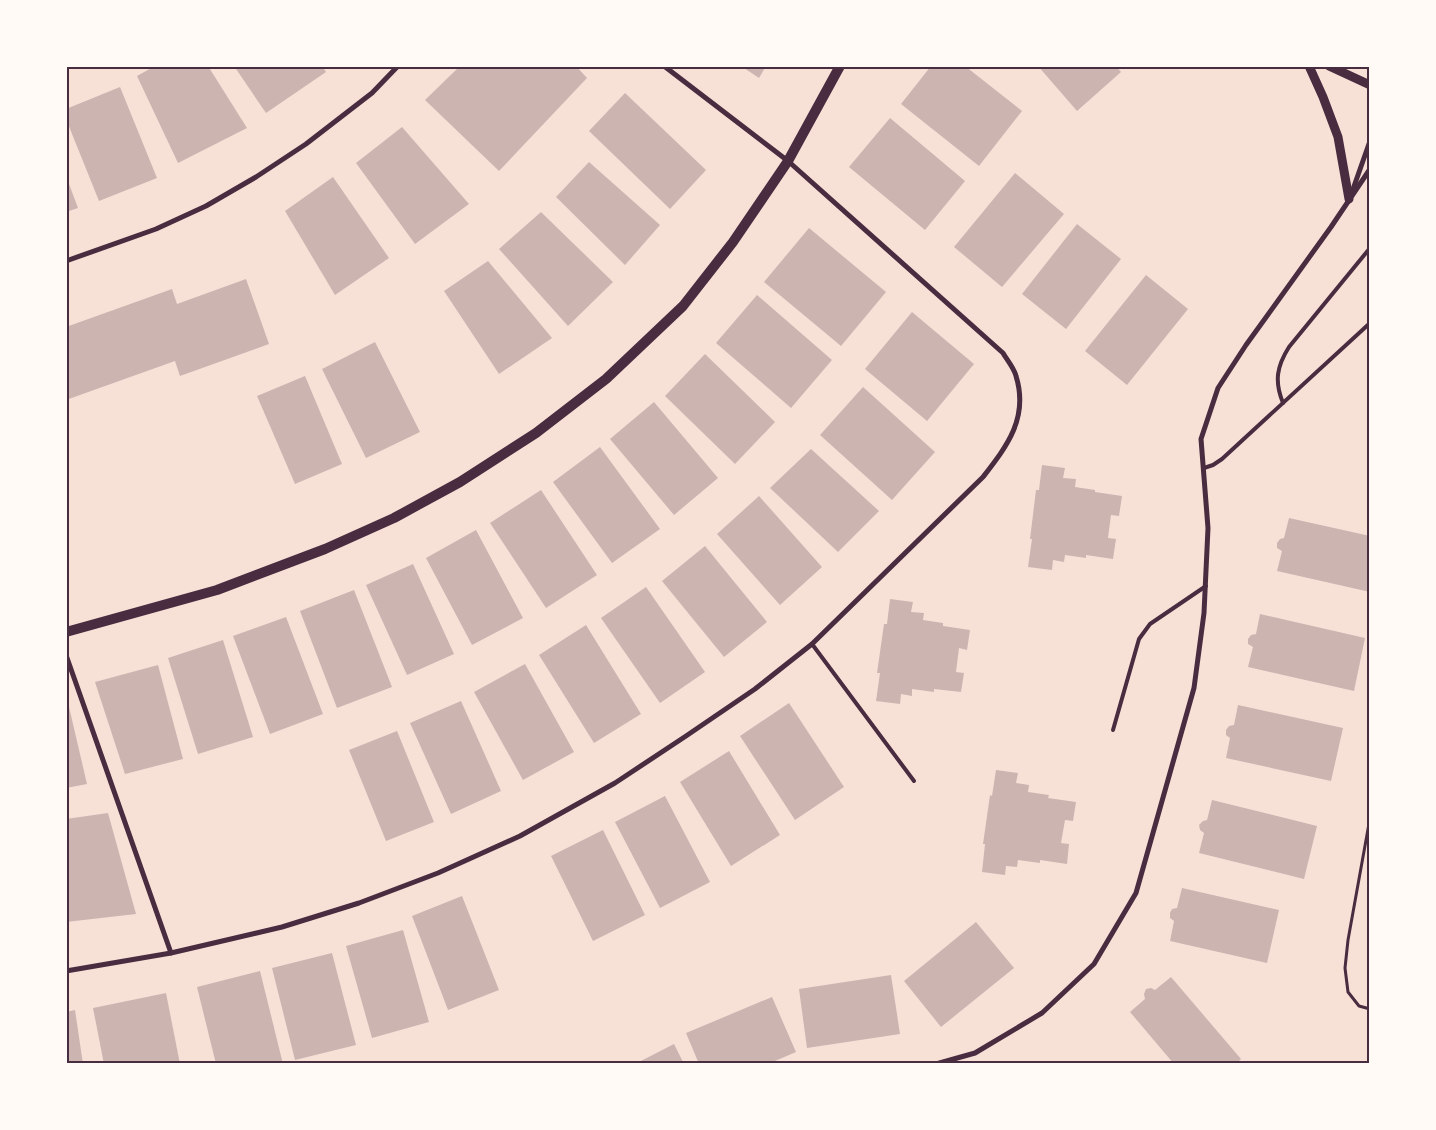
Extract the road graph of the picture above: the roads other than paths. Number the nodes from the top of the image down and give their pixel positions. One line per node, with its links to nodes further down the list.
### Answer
1 (398, 66): 12 (street)
2 (664, 66): 8 (street)
3 (840, 66): 8 (main road)
4 (1309, 66): 10 (street)
5 (1329, 66): 6 (street)
6 (1370, 85)
7 (1370, 141): 10 (street)
8 (788, 160): 17 (main road); 18 (street)
9 (1370, 169): 10 (street)
10 (1349, 199): 15 (street)
11 (1370, 248): 14 (lane)
12 (66, 261)
13 (1370, 323): 14 (lane)
14 (1283, 403): 15 (lane)
15 (1204, 468): 16 (street)
16 (1206, 586): 20 (lane); 24 (street)
17 (66, 632)
18 (812, 644): 21 (lane); 22 (street)
19 (66, 655): 22 (street)
20 (1113, 730)
21 (914, 781)
22 (171, 953): 23 (street)
23 (66, 971)
24 (936, 1064)

